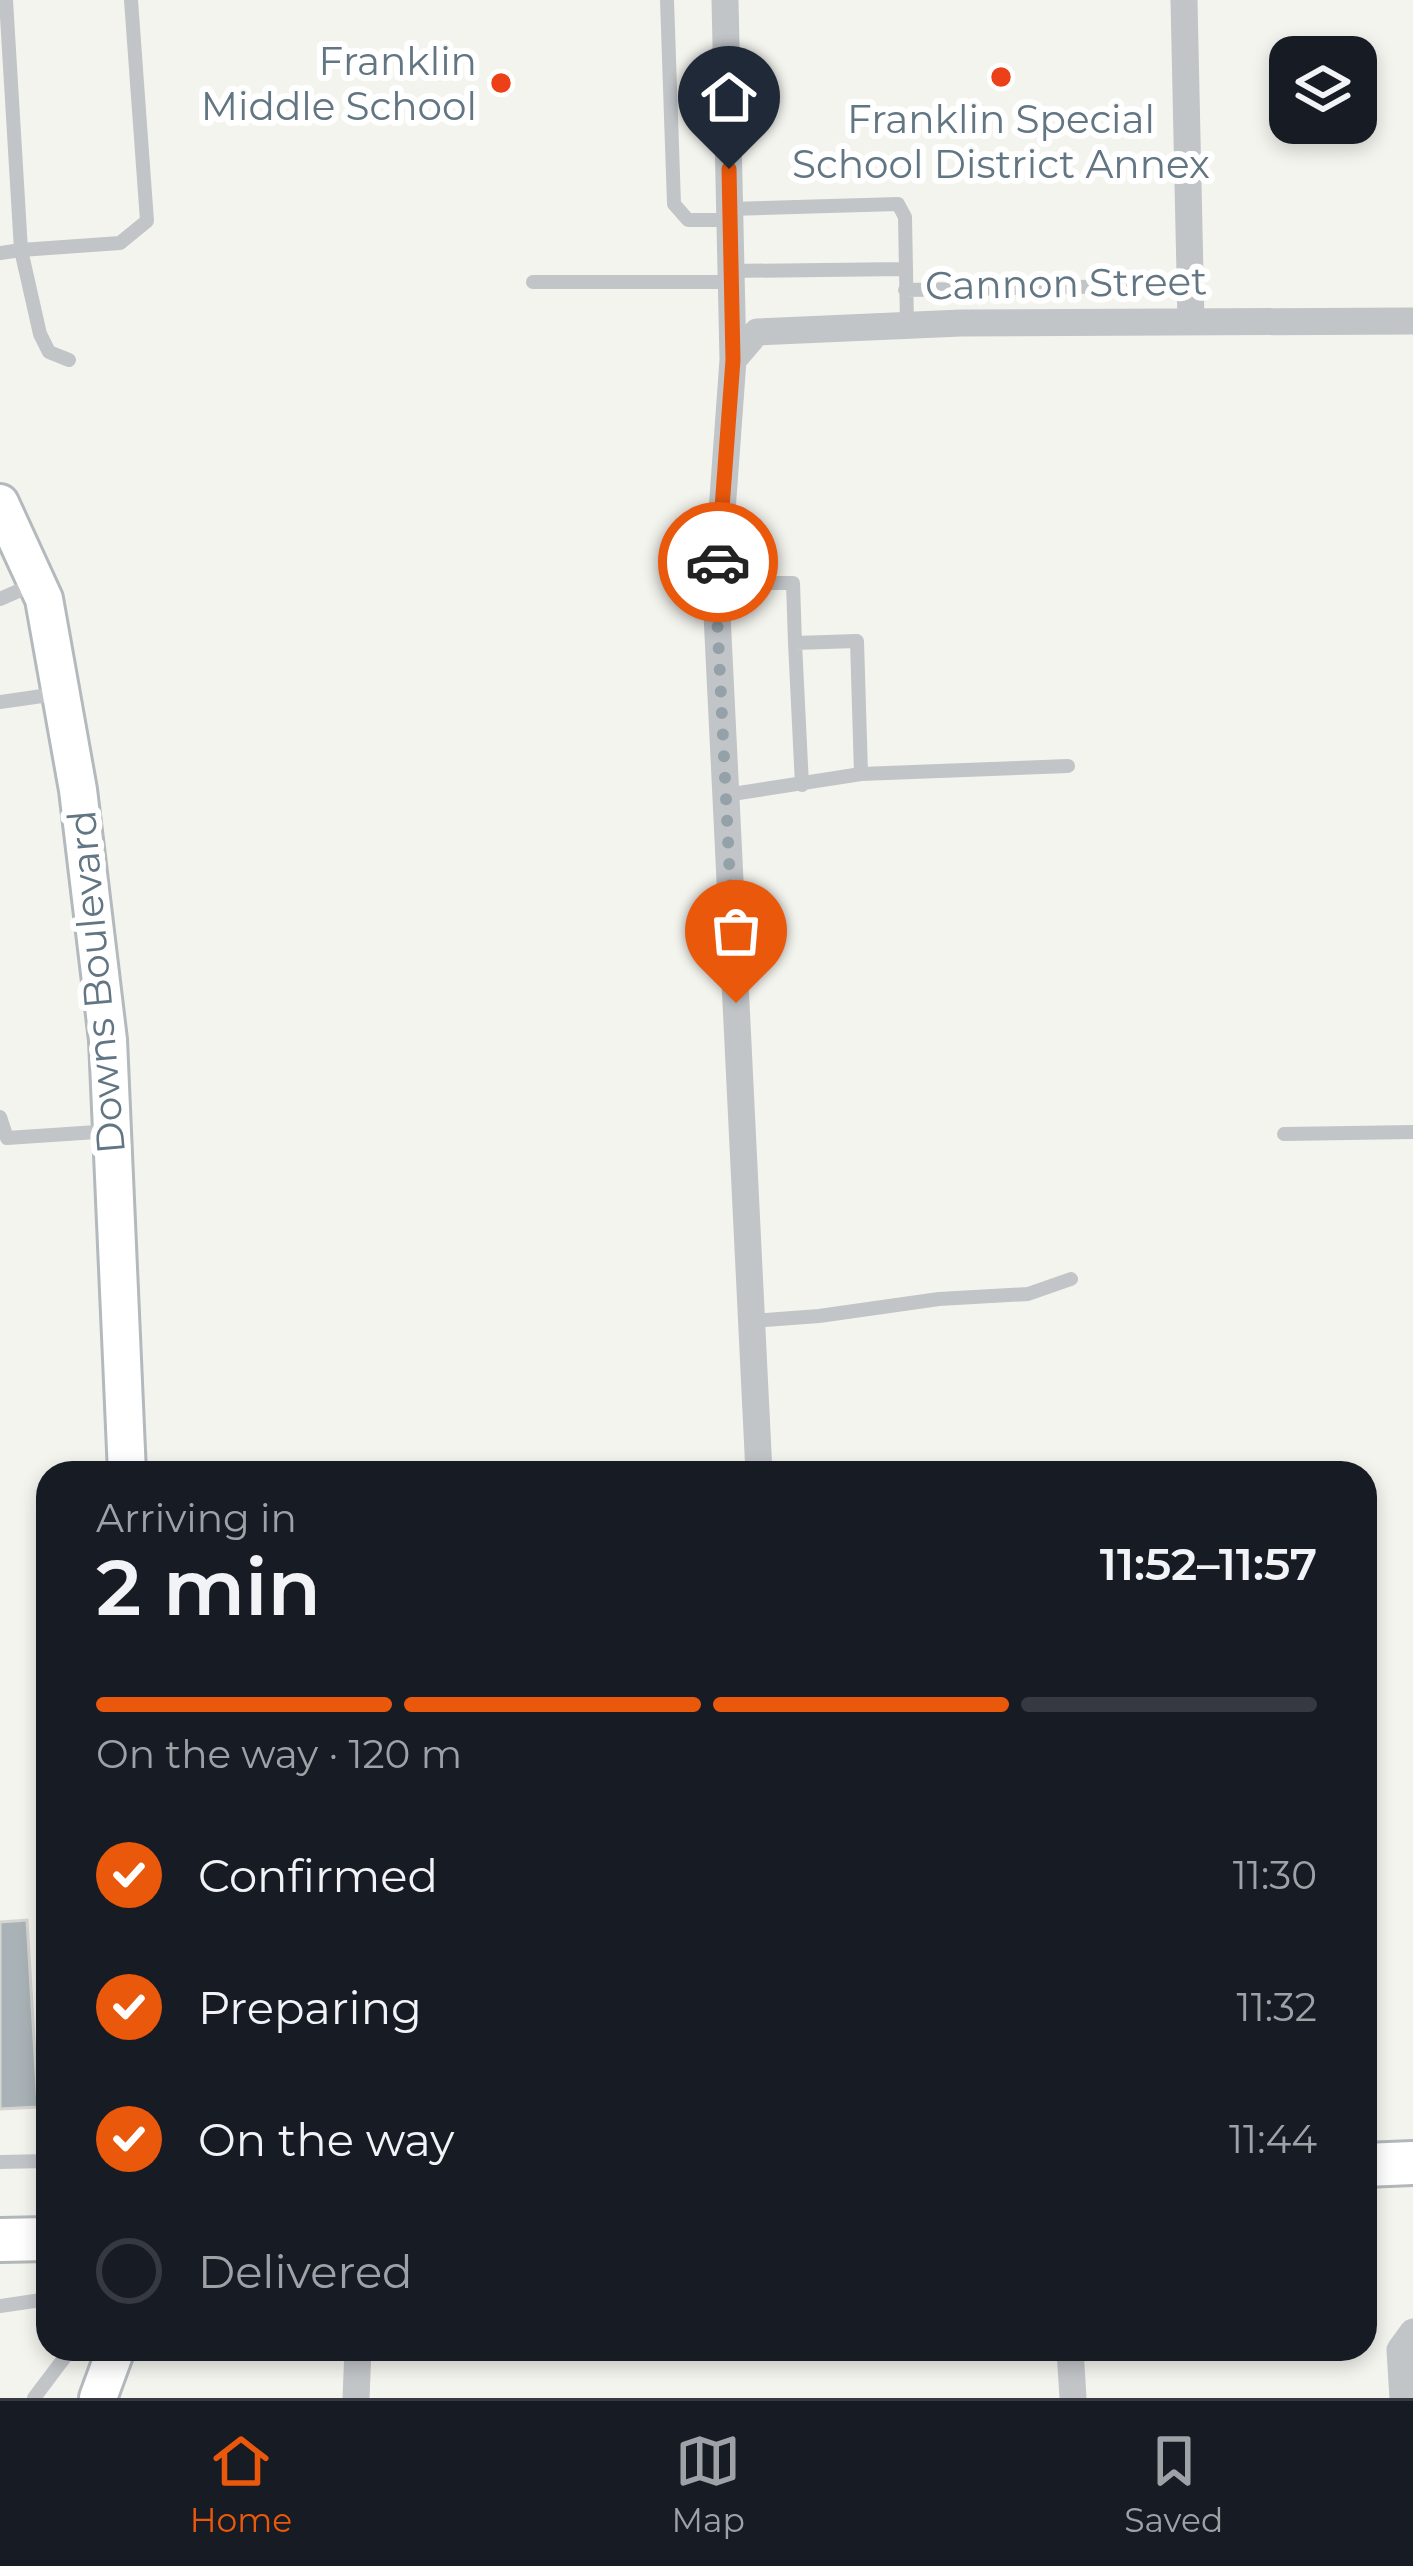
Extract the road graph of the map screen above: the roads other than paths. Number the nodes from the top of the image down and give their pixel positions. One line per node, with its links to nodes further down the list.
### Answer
1 (6, 0): 7 (lane)
2 (131, 0): 7 (lane)
3 (667, 0): 6 (lane)
4 (725, 0): 6 (street)
5 (1184, 0): 12 (street)
6 (730, 214): 9 (lane); 10 (street)
7 (21, 250): 8 (lane); 17 (lane)
8 (0, 253)
9 (905, 269): 10 (lane); 13 (lane)
10 (731, 277): 11 (lane); 18 (street)
11 (533, 282)
12 (1190, 286): 13 (lane); 14 (street)
13 (905, 290): 16 (lane)
14 (1191, 321): 15 (street, Cannon Street); 16 (street, Cannon Street)
15 (1413, 321)
16 (907, 324): 18 (street, Cannon Street)
17 (69, 360)
18 (733, 360): 21 (street)
19 (0, 503): 20 (street, Downs Boulevard)
20 (37, 583): 22 (lane); 24 (street, Downs Boulevard)
21 (717, 583): 23 (lane); 29 (street)
22 (0, 599)
23 (795, 644): 27 (lane); 28 (lane)
24 (61, 693): 25 (lane); 31 (street, Downs Boulevard)
25 (0, 701)
26 (1067, 766): 27 (lane)
27 (861, 774): 28 (lane)
28 (802, 785): 29 (lane)
29 (726, 794): 35 (street)
30 (0, 1117): 31 (lane)
31 (112, 1131): 36 (street, Downs Boulevard)
32 (1413, 1132): 33 (lane)
33 (1284, 1134)
34 (1071, 1279): 35 (lane)
35 (752, 1321): 37 (street)
36 (126, 1461)
37 (759, 1461)
38 (0, 2162): 39 (lane)
39 (36, 2162)
40 (1413, 2163): 41 (main road)
41 (1377, 2164)
42 (36, 2239): 43 (main road)
43 (0, 2240)
44 (36, 2301): 45 (lane)
45 (0, 2306)
46 (1413, 2332): 55 (street)
47 (62, 2361): 51 (lane)
48 (112, 2361): 52 (street)
49 (358, 2361): 53 (street)
50 (1070, 2361): 54 (street)
51 (34, 2398)
52 (98, 2398)
53 (356, 2398)
54 (1072, 2398)
55 (1403, 2398)

